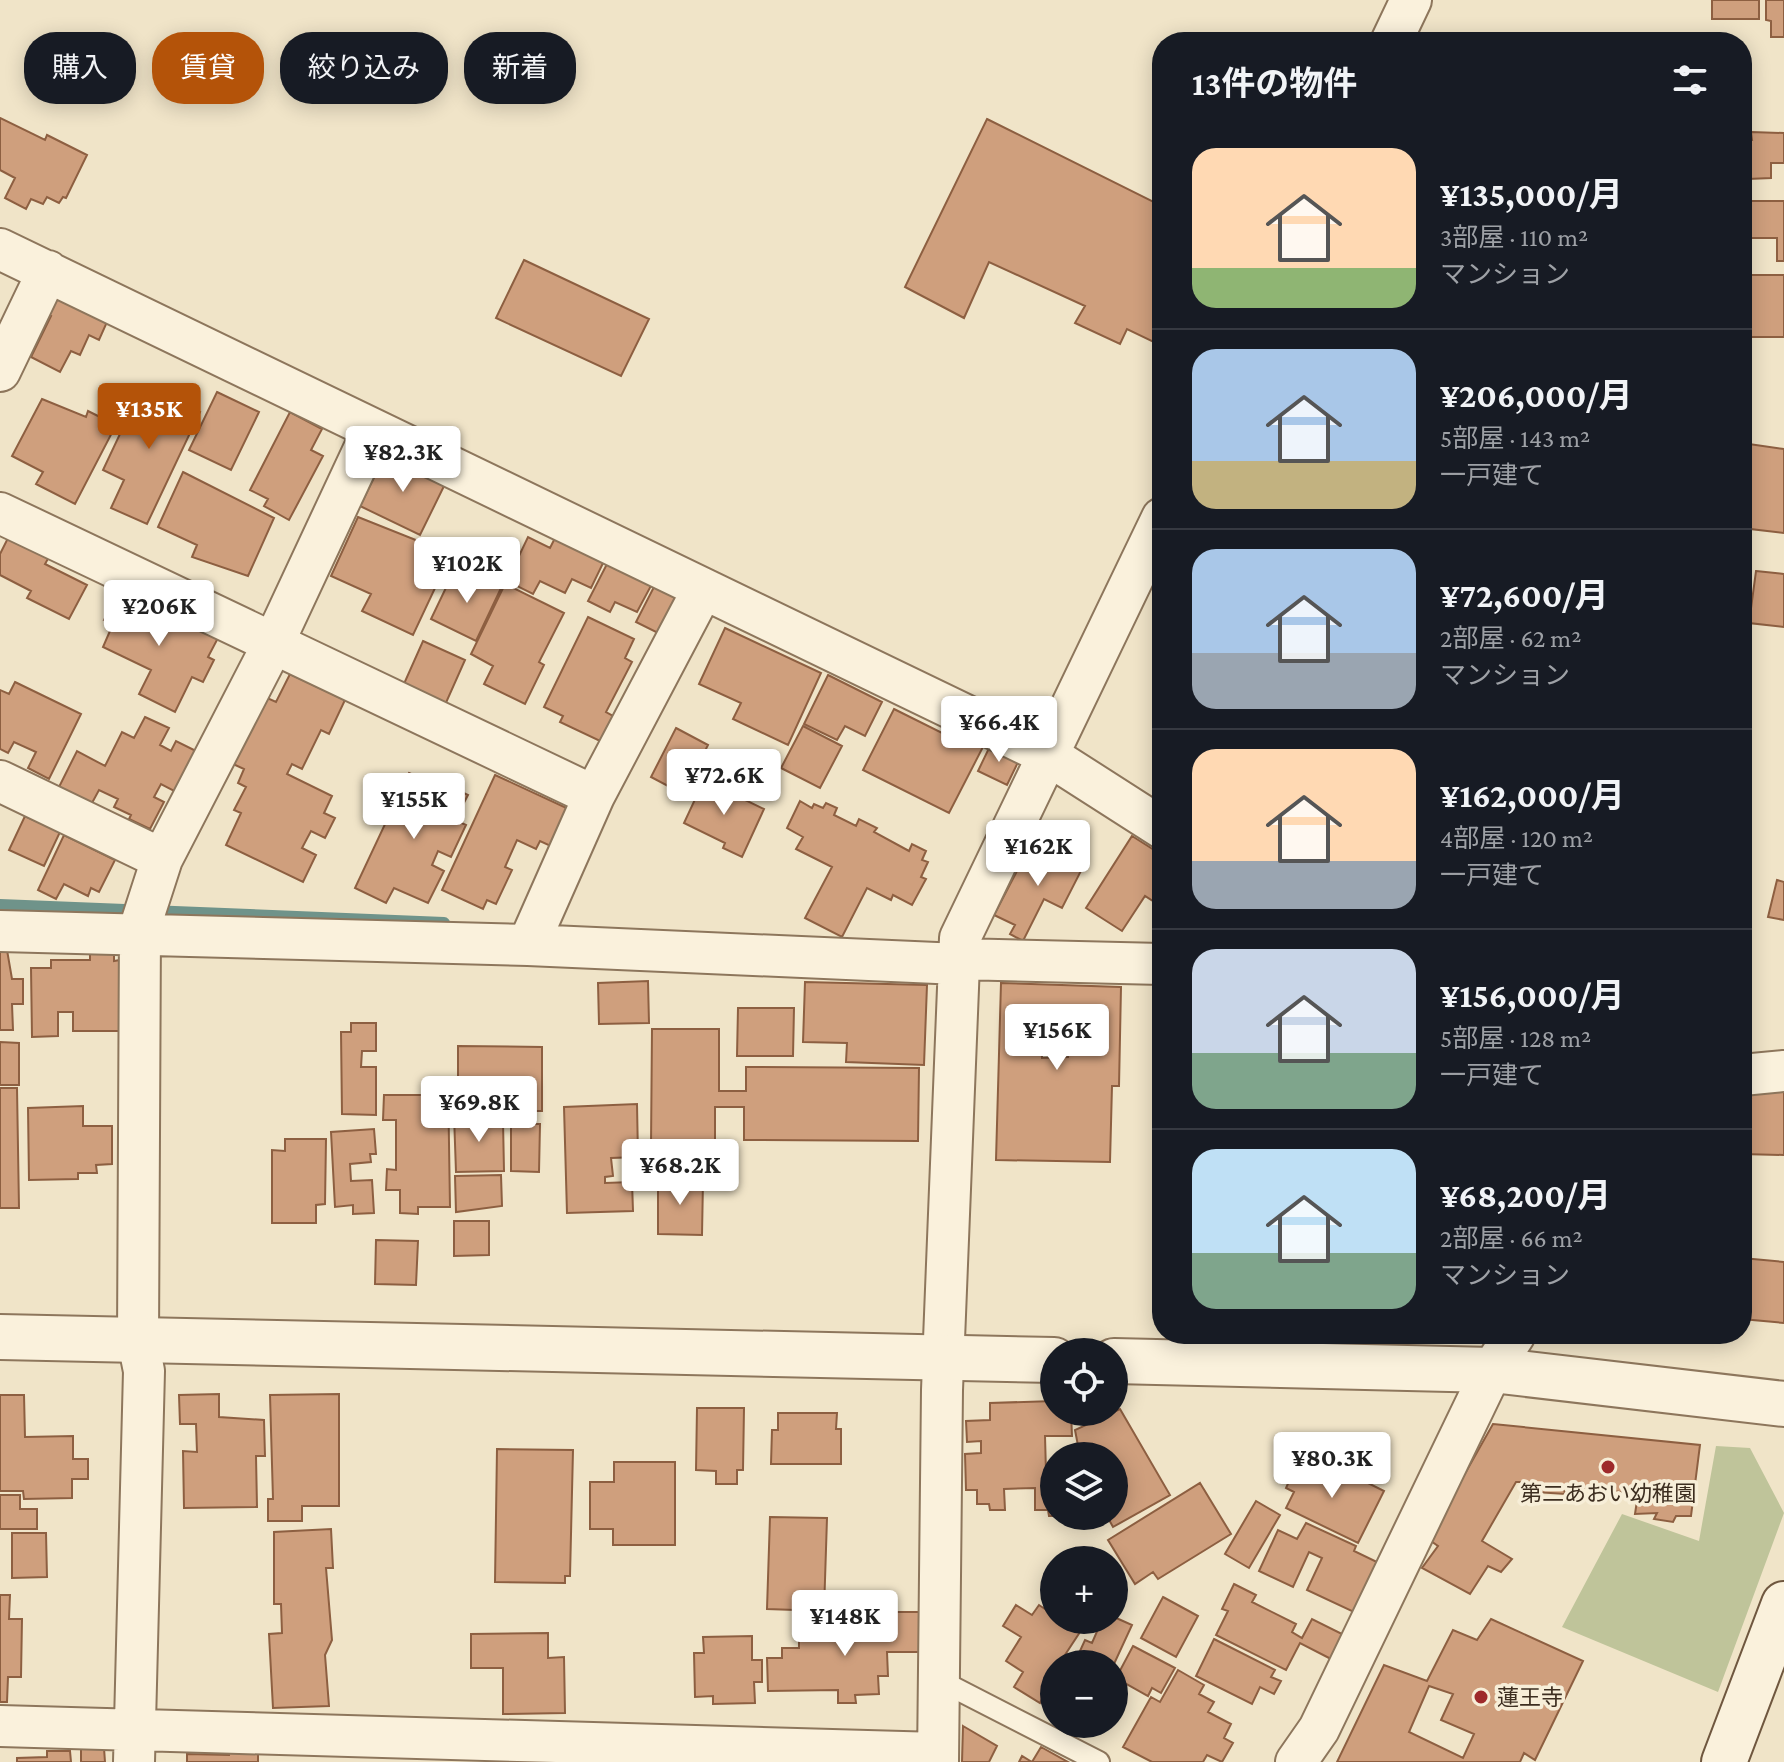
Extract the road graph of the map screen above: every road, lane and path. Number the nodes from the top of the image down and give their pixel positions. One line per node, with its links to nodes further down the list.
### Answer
1 (1411, 0): 2 (street)
2 (1396, 32)
3 (0, 249): 4 (street)
4 (48, 271): 5 (street); 6 (street)
5 (0, 371)
6 (373, 430): 9 (street); 10 (street)
7 (0, 513): 10 (street)
8 (1152, 539): 11 (street)
9 (703, 589): 11 (street); 13 (street)
10 (273, 644): 13 (street); 15 (street)
11 (1048, 755): 14 (street); 19 (street)
12 (0, 781): 15 (street)
13 (594, 796): 18 (street)
14 (1152, 822)
15 (162, 859): 17 (street)
16 (0, 931): 17 (street)
17 (141, 934): 18 (street); 24 (street)
18 (528, 945): 19 (street)
19 (959, 962): 20 (street); 26 (street)
20 (1152, 964)
21 (1784, 1071): 22 (street)
22 (1752, 1074)
23 (0, 1337): 24 (street)
24 (138, 1341): 26 (street); 33 (street)
25 (1504, 1352): 28 (street); 29 (street); 36 (street)
26 (943, 1358): 27 (street); 31 (street)
27 (1040, 1360)
28 (1128, 1361)
29 (1784, 1404)
30 (1784, 1604): 37 (street)
31 (941, 1681): 34 (street); 35 (lane)
32 (0, 1726): 33 (street)
33 (134, 1745): 34 (street)
34 (938, 1758)
35 (1099, 1762)
36 (1296, 1762)
37 (1724, 1762)

